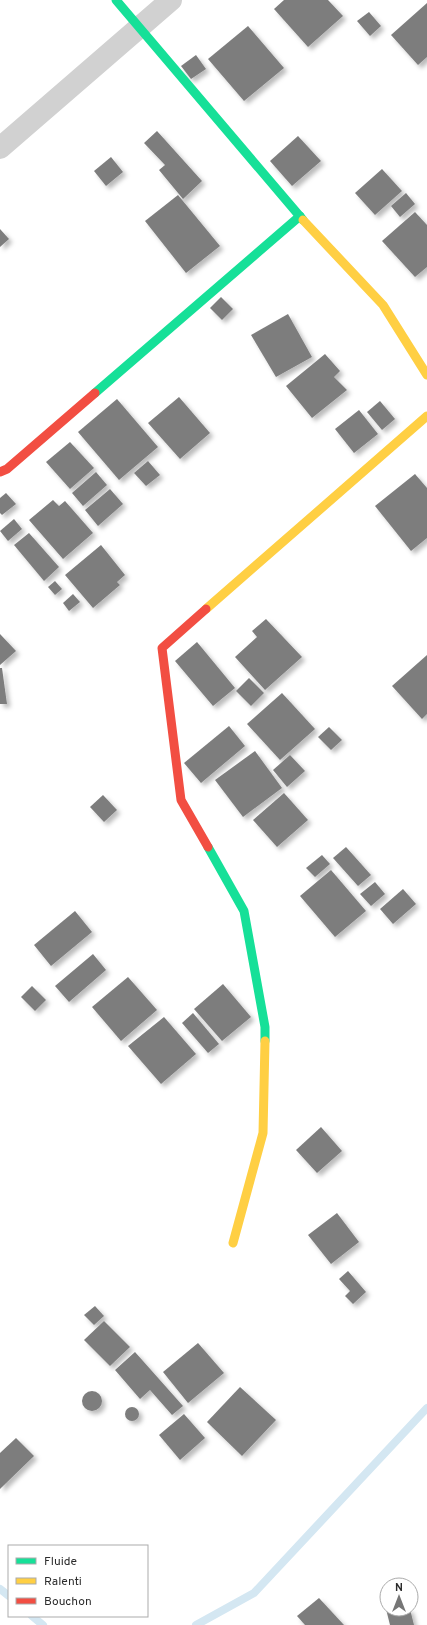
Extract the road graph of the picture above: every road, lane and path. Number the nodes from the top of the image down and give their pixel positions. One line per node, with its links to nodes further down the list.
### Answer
1 (116, 0): 3 (street)
2 (171, 0): 3 (street)
3 (140, 27): 4 (street); 5 (street)
4 (0, 148)
5 (300, 216): 6 (street); 8 (street)
6 (427, 375)
7 (427, 416): 9 (street)
8 (0, 472)
9 (233, 1243)

